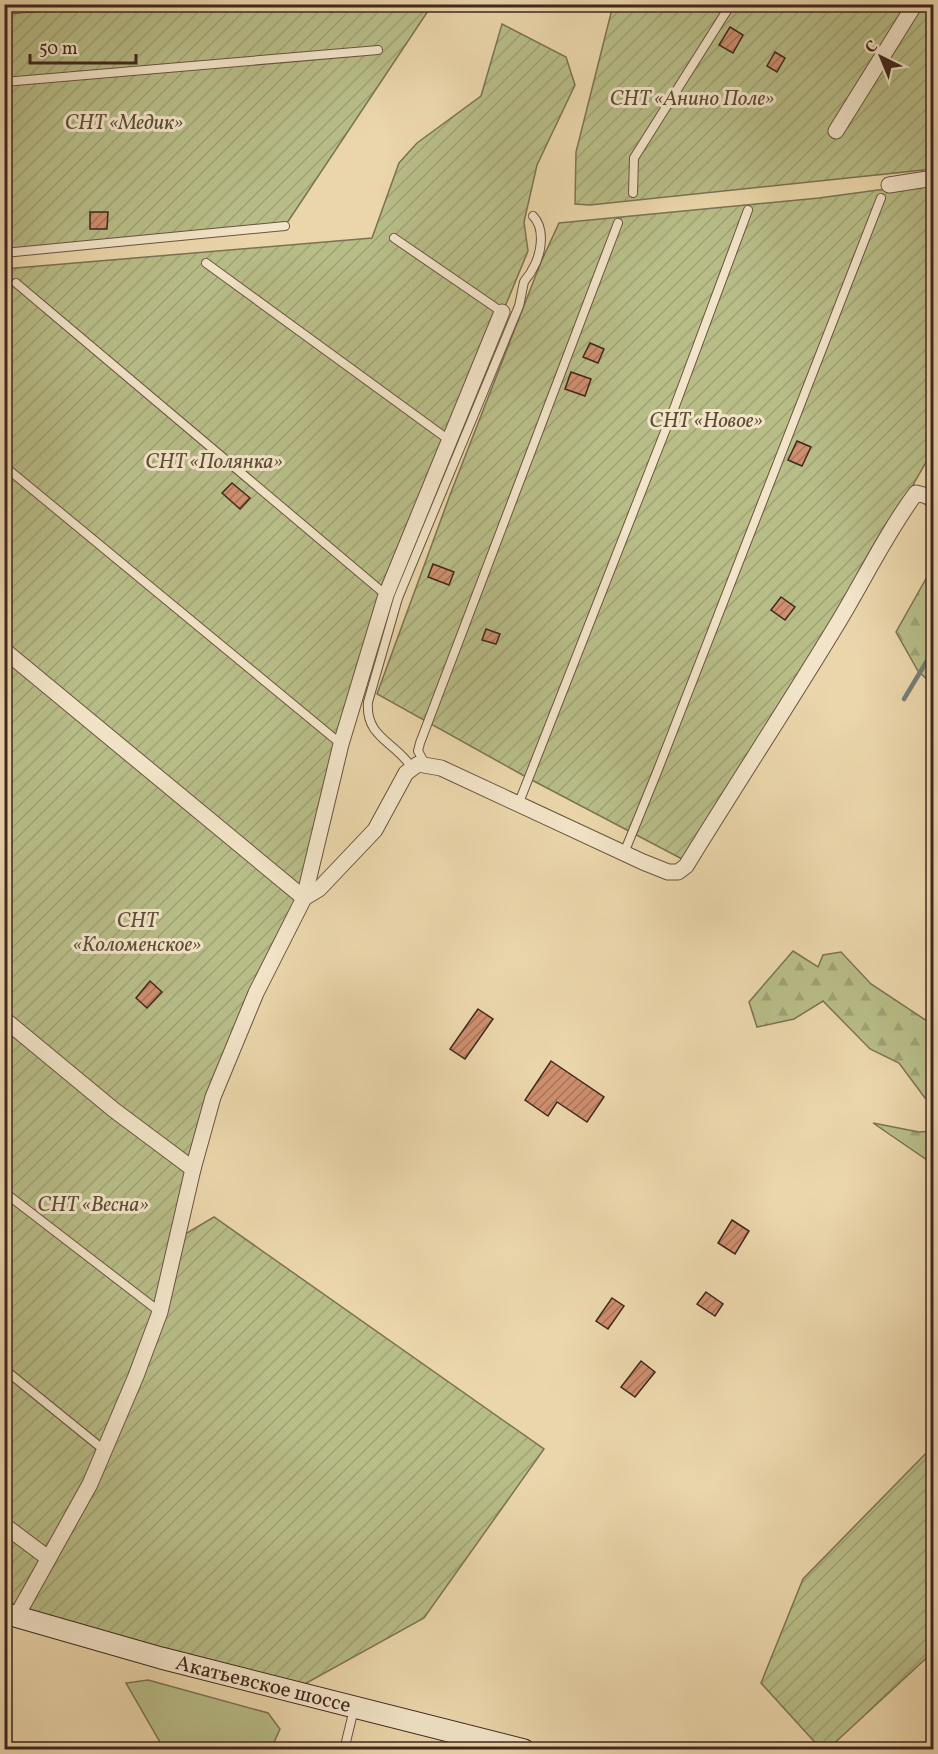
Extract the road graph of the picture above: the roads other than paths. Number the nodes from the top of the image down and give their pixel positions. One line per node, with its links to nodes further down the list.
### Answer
1 (70, 4): 4 (lane)
2 (731, 4): 10 (lane)
3 (915, 4): 7 (street)
4 (4, 10)
5 (378, 50): 6 (lane)
6 (4, 82)
7 (836, 132)
8 (933, 178): 9 (street)
9 (885, 191): 28 (lane)
10 (633, 193)
11 (748, 210): 27 (lane)
12 (533, 216): 26 (lane)
13 (618, 224): 26 (lane)
14 (285, 226): 16 (lane)
15 (394, 238): 19 (lane)
16 (4, 253)
17 (206, 263): 20 (lane)
18 (16, 283): 23 (lane)
19 (502, 312): 20 (street)
20 (449, 440): 23 (street)
21 (4, 466): 25 (lane)
22 (933, 501): 28 (street)
23 (386, 595): 25 (street)
24 (4, 650): 29 (street)
25 (341, 744): 29 (street)
26 (418, 766): 27 (street); 29 (street)
27 (518, 805): 28 (street)
28 (624, 853)
29 (304, 898): 31 (street)
30 (4, 1019): 31 (street)
31 (193, 1169): 33 (street)
32 (4, 1192): 33 (lane)
33 (160, 1312): 35 (street)
34 (4, 1369): 35 (lane)
35 (104, 1450): 37 (street)
36 (4, 1524): 37 (street)
37 (48, 1558): 38 (street)
38 (12, 1611): 39 (main road, Акатьевское шоссе)
39 (355, 1708): 40 (main road, Акатьевское шоссе); 41 (lane)
40 (455, 1741): 42 (main road, Акатьевское шоссе)
41 (344, 1749)
42 (519, 1749)

